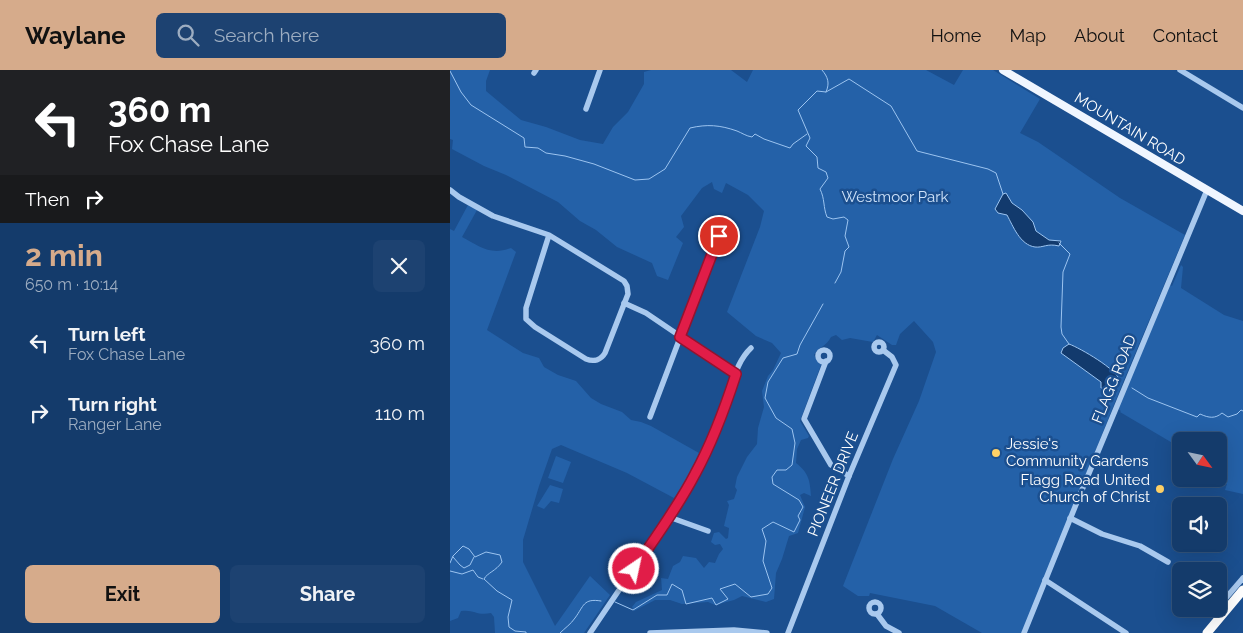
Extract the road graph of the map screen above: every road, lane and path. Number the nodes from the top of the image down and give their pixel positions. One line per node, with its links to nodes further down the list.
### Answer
1 (600, 70): 5 (street)
2 (1003, 70): 7 (main road, MOUNTAIN ROAD)
3 (1180, 70): 4 (street)
4 (1243, 108)
5 (586, 109)
6 (450, 190): 10 (street)
7 (1206, 190): 8 (main road, MOUNTAIN ROAD); 20 (street, FLAGG ROAD)
8 (1243, 211)
9 (725, 219): 12 (street)
10 (549, 235): 11 (street); 11 (street)
11 (624, 304): 12 (street)
12 (680, 337): 16 (street); 17 (street)
13 (752, 348): 16 (street)
14 (883, 350): 18 (street, PIONEER DRIVE)
15 (826, 362): 18 (street)
16 (736, 374): 19 (street)
17 (650, 417)
18 (849, 476): 34 (street, PIONEER DRIVE)
19 (669, 517): 21 (street); 30 (street)
20 (1070, 518): 22 (street); 24 (street, FLAGG ROAD)
21 (708, 531)
22 (1168, 562)
23 (1243, 578): 26 (street)
24 (1045, 580): 36 (street, FLAGG ROAD); 37 (street)
25 (1243, 590): 29 (highway)
26 (1227, 597)
27 (878, 614): 35 (street)
28 (1216, 617): 29 (street)
29 (1217, 621): 38 (highway)
30 (594, 631)
31 (715, 632): 32 (street); 33 (street)
32 (650, 633)
33 (767, 633)
34 (788, 633)
35 (899, 633)
36 (1024, 633)
37 (1126, 633)
38 (1206, 633)

